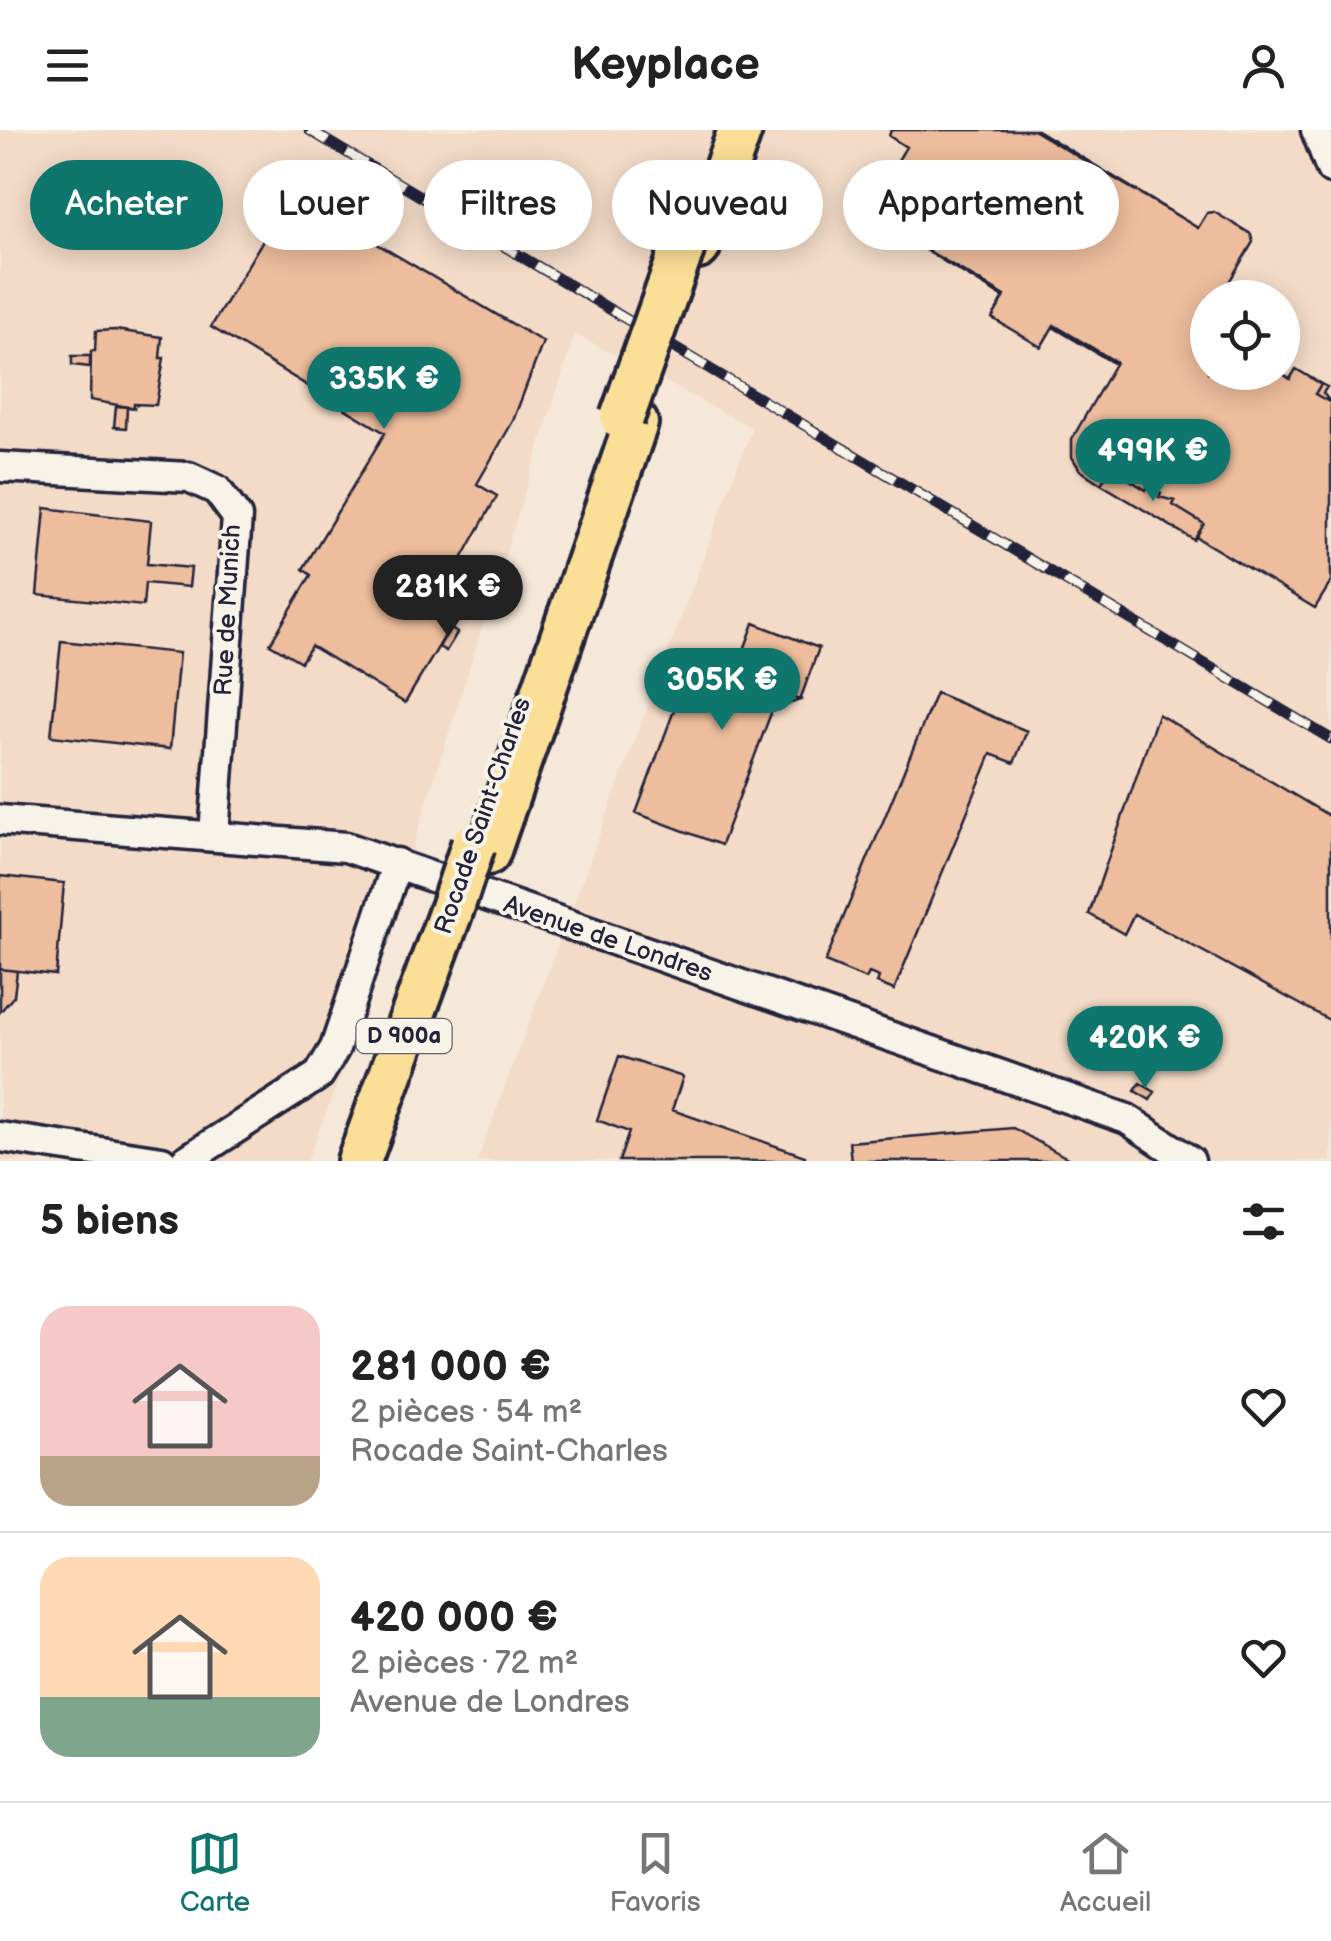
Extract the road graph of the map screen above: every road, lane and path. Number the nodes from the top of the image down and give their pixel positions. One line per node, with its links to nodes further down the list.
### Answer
1 (724, 130): 4 (main road, Rocade Saint-Charles / D 900a)
2 (740, 130): 5 (main road, Rocade Saint-Charles / D 900a)
3 (1316, 130): 6 (street)
4 (715, 160)
5 (727, 160)
6 (1331, 169)
7 (689, 250): 12 (main road, Rocade Saint-Charles / D 900a)
8 (0, 467): 10 (street, Rue de Munich)
9 (0, 820): 10 (street, Avenue de Londres)
10 (214, 836): 11 (street, Avenue de Londres)
11 (397, 863): 16 (street); 20 (street, Avenue de Londres)
12 (458, 914): 13 (main road, Rocade Saint-Charles / D 900a); 19 (main road, Rocade Saint-Charles / D 900a)
13 (428, 967): 17 (main road); 18 (main road, Rocade Saint-Charles / D 900a)
14 (0, 1137): 15 (street)
15 (162, 1161)
16 (185, 1161)
17 (344, 1161)
18 (359, 1161)
19 (380, 1161)
20 (1190, 1161)

